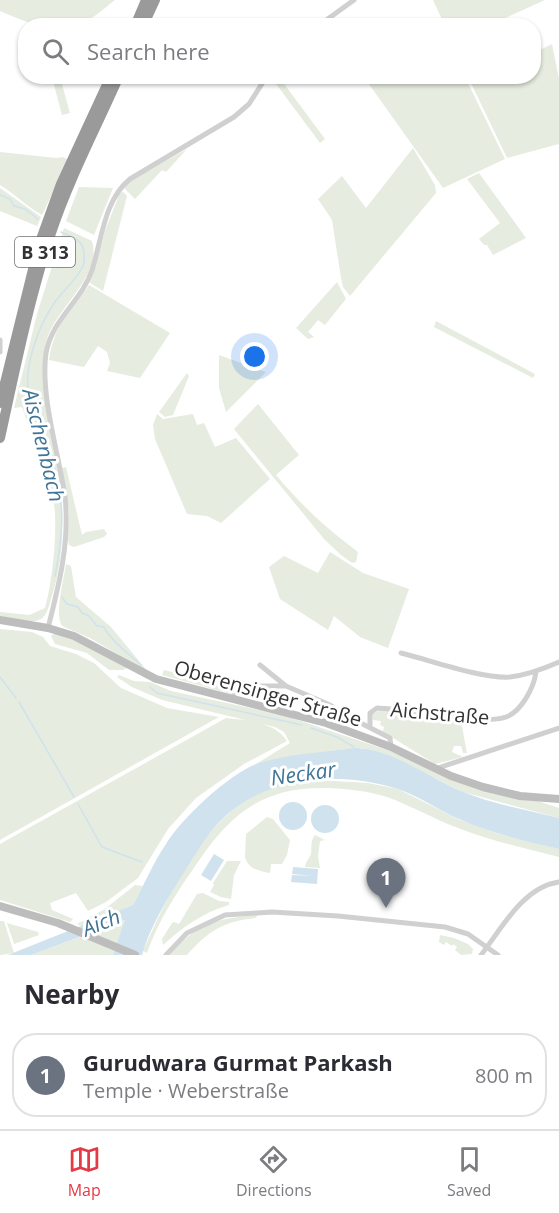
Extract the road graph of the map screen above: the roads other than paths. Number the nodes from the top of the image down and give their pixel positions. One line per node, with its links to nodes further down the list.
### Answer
1 (146, 0): 4 (highway)
2 (155, 0): 5 (highway)
3 (354, 0): 6 (street)
4 (138, 18)
5 (147, 18)
6 (329, 18)
7 (107, 84): 12 (highway, B 313)
8 (115, 84): 13 (highway, B 313)
9 (262, 84): 15 (street)
10 (0, 340): 11 (street)
11 (0, 352)
12 (0, 403)
13 (0, 438)
14 (2, 621): 15 (street, Oberensinger Straße)
15 (48, 628): 21 (street, Oberensinger Straße)
16 (401, 653): 19 (street)
17 (559, 662): 19 (street)
18 (260, 664): 20 (street)
19 (536, 672): 22 (street, Aichstraße)
20 (286, 686): 21 (street); 22 (street)
21 (233, 699): 24 (street, Oberensinger Straße)
22 (370, 727): 24 (street)
23 (559, 728): 25 (street)
24 (391, 747): 25 (street, Oberensinger Straße)
25 (435, 769): 26 (street, Oberensinger Straße)
26 (559, 799)
27 (559, 882): 29 (street)
28 (0, 906): 30 (street)
29 (488, 947): 31 (street); 32 (street); 33 (street)
30 (135, 955)
31 (166, 955)
32 (481, 955)
33 (498, 955)

